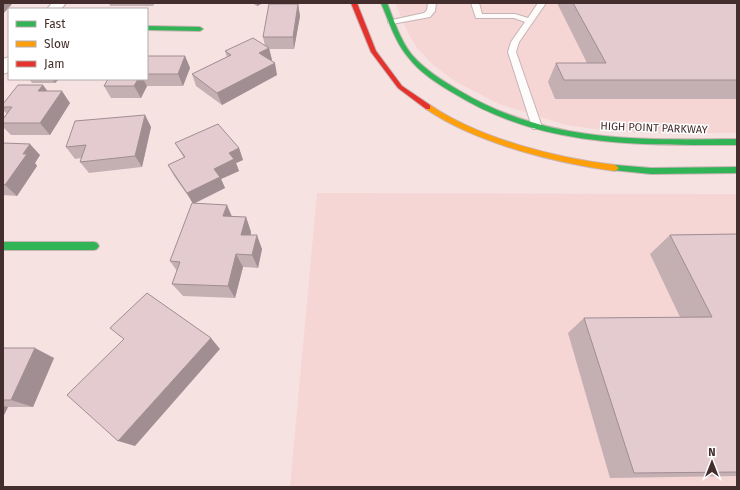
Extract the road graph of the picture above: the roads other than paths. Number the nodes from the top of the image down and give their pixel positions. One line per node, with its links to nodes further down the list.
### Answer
1 (354, 3): 12 (street)
2 (384, 3): 7 (street, HIGH POINT PARKWAY)
3 (432, 3): 7 (lane)
4 (476, 3): 6 (lane)
5 (542, 3): 6 (lane)
6 (530, 21): 10 (lane)
7 (392, 22): 10 (street, HIGH POINT PARKWAY)
8 (148, 28): 9 (street)
9 (200, 29)
10 (537, 127): 11 (street, HIGH POINT PARKWAY)
11 (737, 142)
12 (737, 170)
13 (3, 246): 14 (street)
14 (94, 246)

